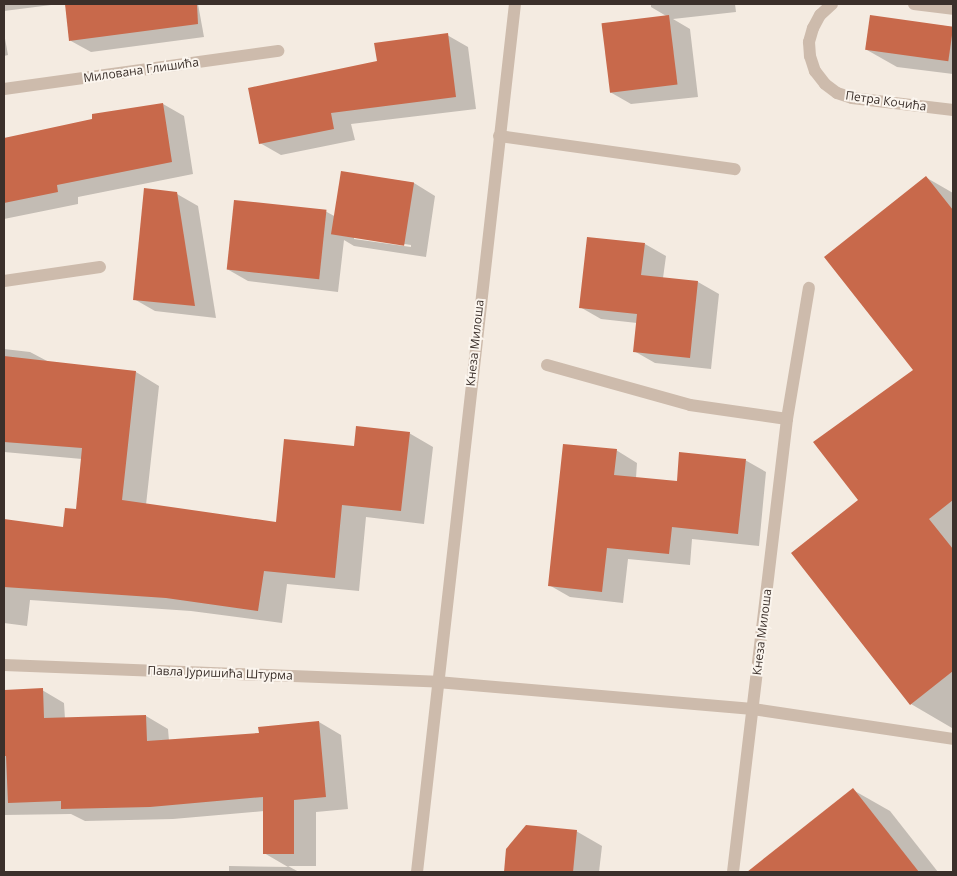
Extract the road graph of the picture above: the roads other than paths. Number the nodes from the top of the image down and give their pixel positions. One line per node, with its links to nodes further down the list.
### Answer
1 (515, 4): 8 (street, Кнеза Милоша)
2 (832, 4): 7 (street, Петра Кочића)
3 (914, 4): 4 (street)
4 (953, 9)
5 (278, 51): 6 (street, Милована Глишића)
6 (4, 89)
7 (953, 110)
8 (499, 136): 9 (street); 16 (street, Кнеза Милоша)
9 (736, 169)
10 (100, 267): 11 (street)
11 (4, 281)
12 (809, 288): 14 (street, Кнеза Милоша)
13 (547, 364): 14 (street)
14 (787, 419): 17 (street, Кнеза Милоша)
15 (4, 665): 16 (street, Павла Јуришића Штурма)
16 (437, 682): 17 (street); 19 (street, Кнеза Милоша)
17 (753, 709): 18 (street); 20 (street, Кнеза Милоша)
18 (953, 739)
19 (417, 872)
20 (733, 872)

